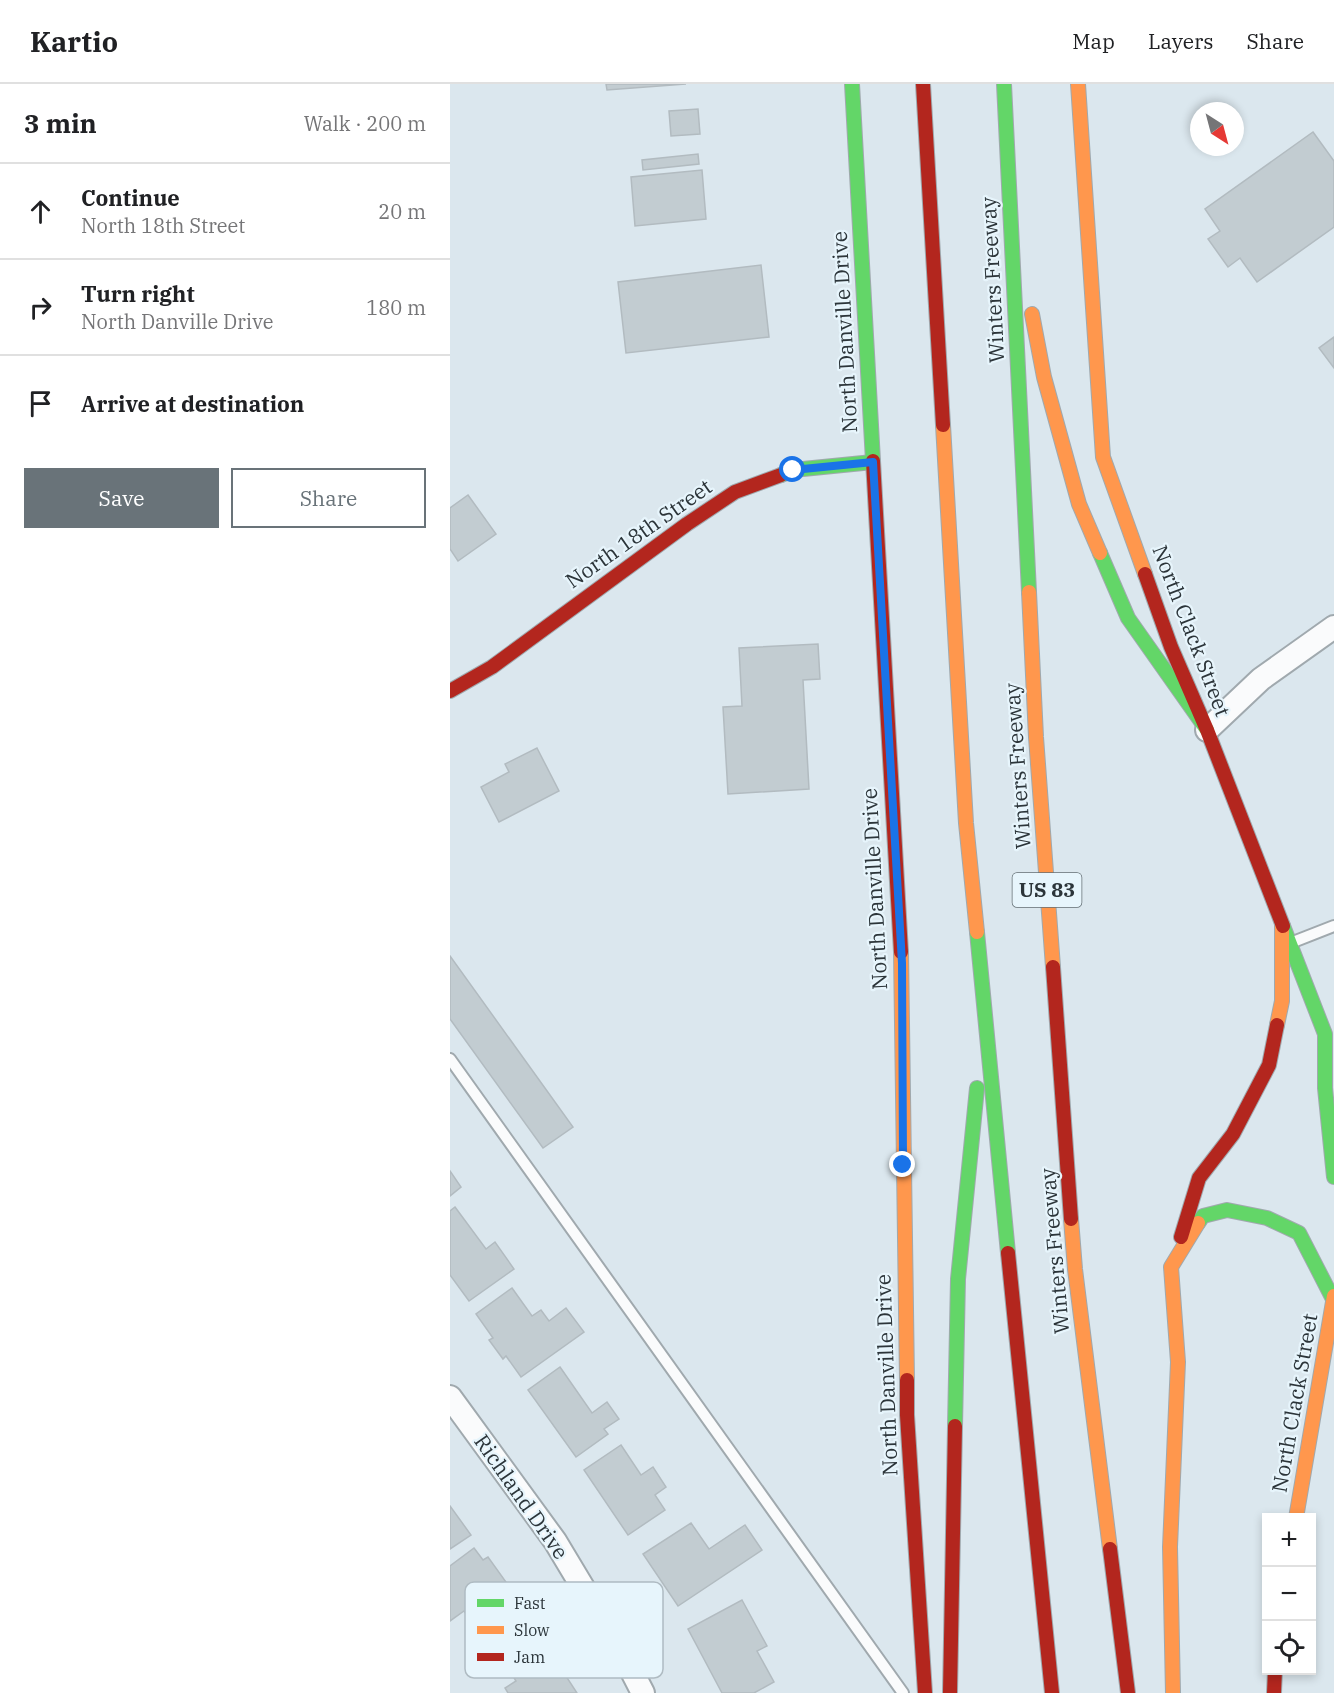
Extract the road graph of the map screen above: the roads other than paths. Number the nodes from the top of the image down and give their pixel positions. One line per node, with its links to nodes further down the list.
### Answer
1 (852, 84): 6 (main road, North Danville Drive)
2 (923, 84): 13 (main road)
3 (1004, 84): 5 (main road, Winters Freeway / US 83)
4 (1078, 84): 9 (main road, North Clack Street)
5 (1009, 192): 9 (main road); 29 (main road, Winters Freeway / US 83)
6 (873, 462): 8 (main road, North 18th Street); 26 (main road, North Danville Drive)
7 (1333, 628): 9 (street)
8 (450, 691)
9 (1208, 730): 10 (main road, North Clack Street)
10 (1282, 926): 12 (main road, North Clack Street); 17 (main road)
11 (1334, 926): 12 (lane)
12 (1289, 944): 15 (main road, North Clack Street)
13 (984, 1014): 27 (main road); 28 (main road)
14 (450, 1059): 25 (lane)
15 (1333, 1149): 16 (main road, North Clack Street)
16 (1334, 1177)
17 (1171, 1267): 18 (main road); 30 (main road)
18 (1334, 1298): 20 (main road, North Clack Street)
19 (450, 1397): 21 (street, Richland Drive)
20 (1297, 1513)
21 (580, 1582)
22 (1275, 1675): 31 (main road)
23 (635, 1678): 24 (street, Richland Drive)
24 (643, 1693)
25 (903, 1693)
26 (926, 1693)
27 (950, 1693)
28 (1052, 1693)
29 (1128, 1693)
30 (1173, 1693)
31 (1274, 1693)

